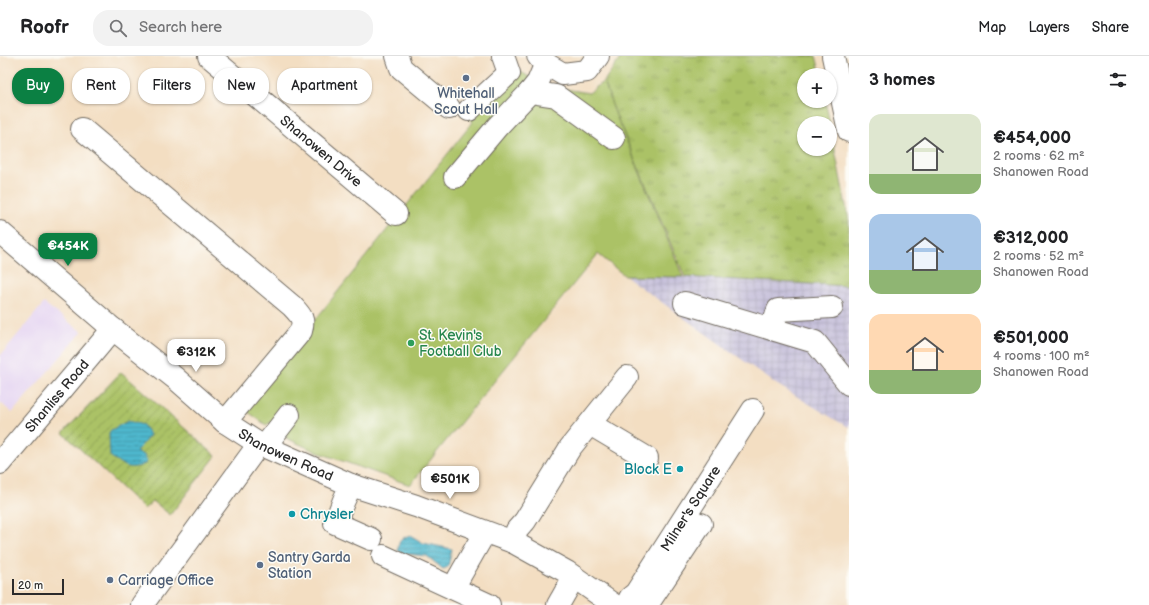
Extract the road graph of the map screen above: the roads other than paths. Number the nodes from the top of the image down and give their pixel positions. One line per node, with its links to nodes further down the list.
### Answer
1 (209, 56): 12 (street, Shanowen Drive)
2 (397, 56): 5 (street)
3 (598, 56): 6 (street)
4 (833, 56): 9 (street)
5 (511, 59)
6 (542, 60): 7 (street)
7 (530, 92): 10 (street); 11 (street)
8 (82, 129): 22 (street)
9 (849, 131)
10 (614, 138)
11 (455, 177)
12 (396, 214)
13 (0, 232): 16 (street, Shanowen Road)
14 (685, 302): 17 (street)
15 (832, 307): 17 (street)
16 (113, 328): 22 (street, Shanowen Road); 26 (street, Shanliss Road)
17 (772, 329): 19 (street)
18 (627, 377): 23 (street)
19 (849, 384)
20 (753, 410): 37 (street, Milner's Square)
21 (289, 415): 24 (street)
22 (225, 422): 24 (street, Shanowen Road)
23 (590, 424): 25 (street); 30 (street)
24 (262, 445): 27 (street, Shanowen Road); 33 (street)
25 (647, 458)
26 (0, 464)
27 (351, 485): 29 (street, Shanowen Road); 32 (street)
28 (701, 524): 38 (street)
29 (484, 532): 30 (street, Shanowen Road); 32 (street)
30 (513, 542): 31 (street, Shanowen Road)
31 (574, 578): 35 (street); 36 (street, Shanowen Road)
32 (452, 588): 34 (street)
33 (142, 605)
34 (489, 605)
35 (558, 605)
36 (614, 605)
37 (627, 605)
38 (647, 605)

